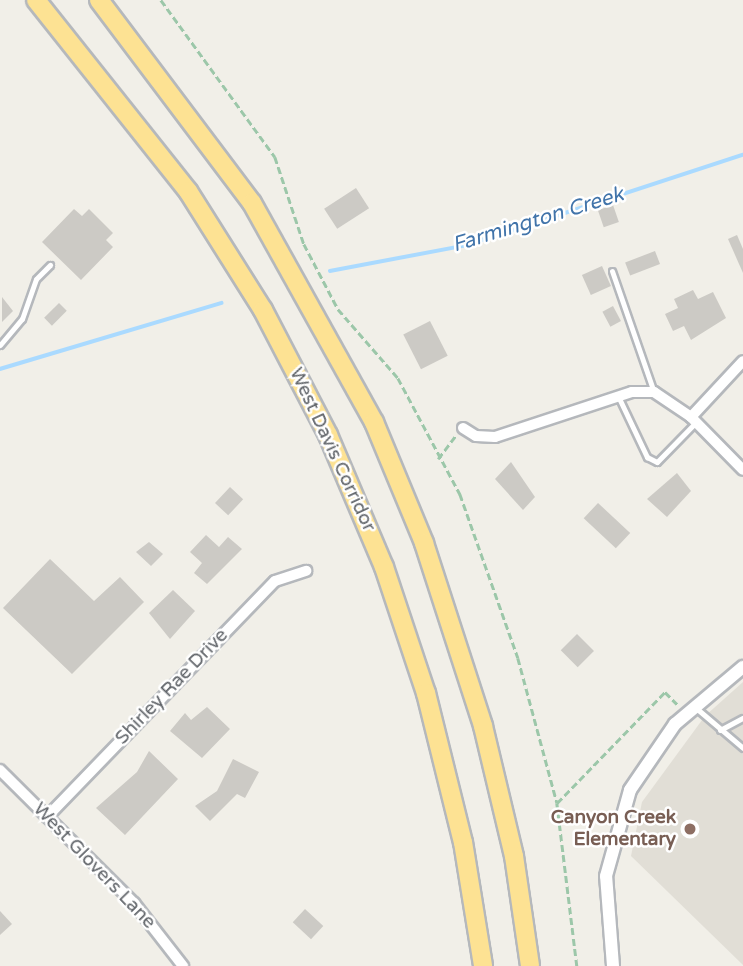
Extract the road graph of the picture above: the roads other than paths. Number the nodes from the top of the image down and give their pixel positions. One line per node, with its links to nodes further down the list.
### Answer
1 (36, 0): 21 (highway, West Davis Corridor)
2 (99, 0): 22 (highway)
3 (50, 265): 5 (lane)
4 (612, 271): 7 (lane)
5 (0, 345)
6 (743, 361): 9 (street)
7 (654, 392): 8 (street); 9 (street)
8 (618, 396): 9 (lane); 10 (street)
9 (693, 420): 11 (street)
10 (463, 428)
11 (743, 470)
12 (306, 571): 19 (street, Shirley Rae Drive)
13 (743, 667): 14 (street)
14 (690, 710): 16 (lane); 23 (street)
15 (743, 719): 16 (lane)
16 (720, 730): 17 (lane)
17 (743, 748)
18 (0, 770): 19 (street, West Glovers Lane)
19 (47, 817): 20 (street, West Glovers Lane)
20 (183, 966)
21 (482, 966)
22 (530, 966)
23 (613, 966)

